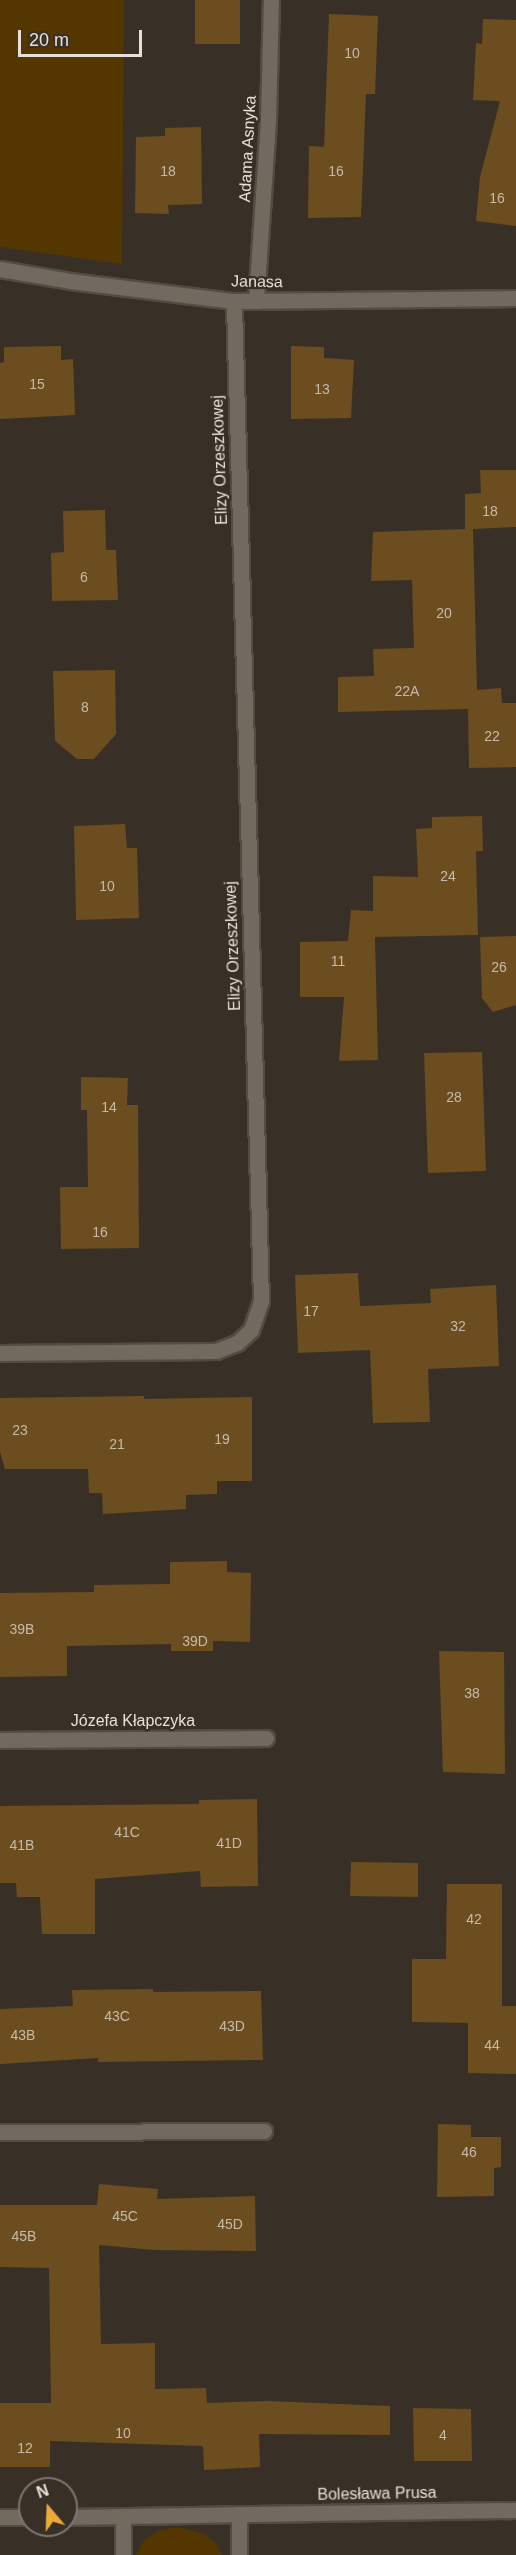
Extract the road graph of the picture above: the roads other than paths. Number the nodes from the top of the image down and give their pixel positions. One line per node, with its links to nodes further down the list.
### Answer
1 (271, 0): 5 (street, Adama Asnyka)
2 (0, 268): 4 (street, Janasa)
3 (516, 298): 5 (street, Janasa)
4 (234, 301): 5 (street, Janasa); 6 (street, Elizy Orzeszkowej)
5 (256, 301)
6 (0, 1353)
7 (266, 1738): 8 (street, Józefa Kłapczyka)
8 (0, 1740)
9 (264, 2131): 10 (street)
10 (0, 2132)
11 (516, 2510): 12 (street, Bolesława Prusa)
12 (238, 2514): 13 (street, Bolesława Prusa); 18 (street)
13 (123, 2516): 16 (street, Bolesława Prusa); 17 (street)
14 (0, 2517): 15 (street)
15 (18, 2517)
16 (78, 2517)
17 (123, 2555)
18 (238, 2555)

